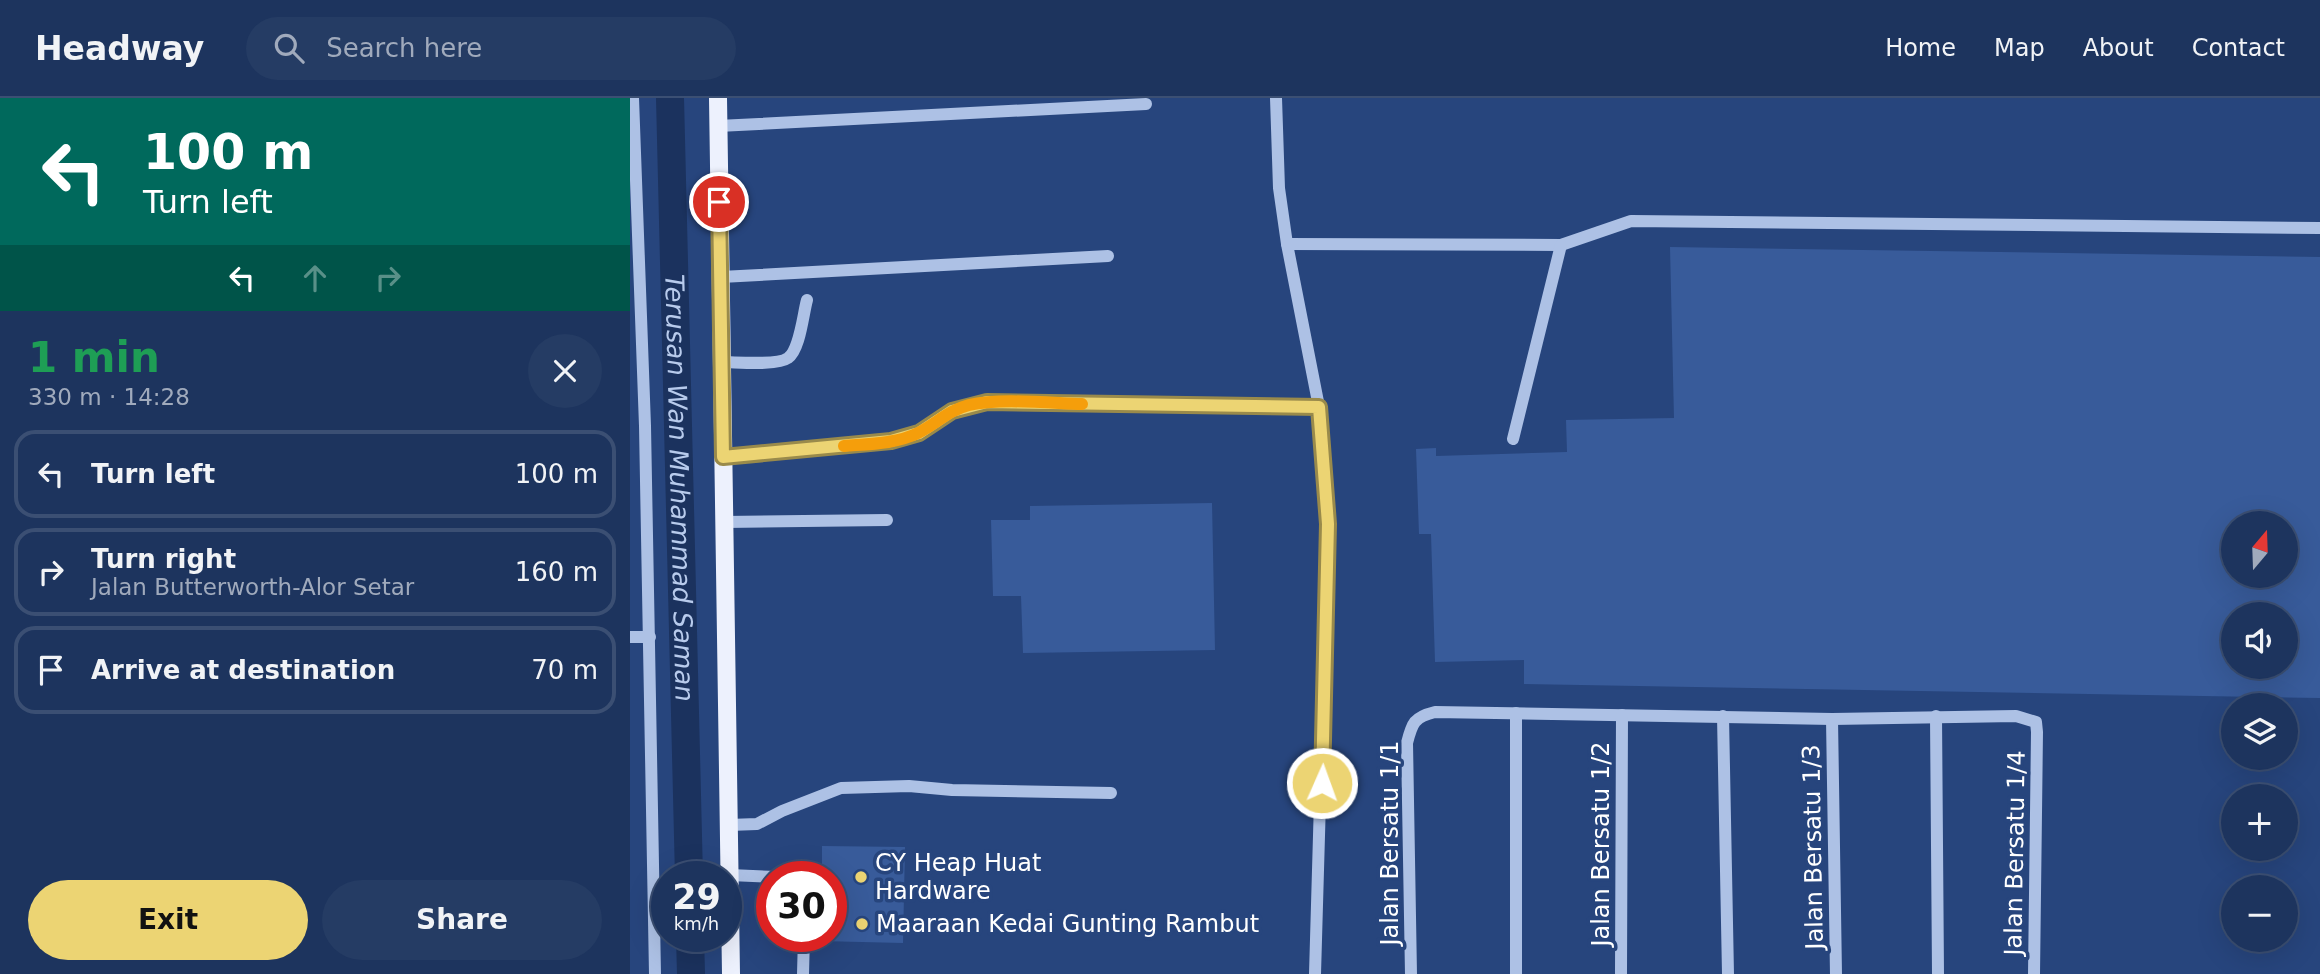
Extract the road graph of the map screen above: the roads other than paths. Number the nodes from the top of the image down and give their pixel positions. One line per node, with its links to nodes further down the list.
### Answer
1 (633, 98): 6 (street)
2 (718, 98): 5 (main road)
3 (1276, 98): 8 (street)
4 (1146, 104): 5 (street)
5 (718, 126): 11 (main road)
6 (632, 148): 20 (street)
7 (2320, 228): 9 (street)
8 (1287, 244): 9 (street); 14 (street)
9 (1561, 245): 15 (street)
10 (1108, 256): 11 (street)
11 (721, 277): 13 (main road)
12 (807, 300): 13 (street)
13 (722, 362): 16 (main road)
14 (1319, 407): 16 (street); 34 (street)
15 (1513, 439)
16 (723, 457): 18 (main road)
17 (887, 520): 18 (street)
18 (724, 522): 27 (main road)
19 (630, 637): 20 (street)
20 (650, 637): 31 (street)
21 (1516, 713): 22 (street); 35 (street, Jalan Bersatu 1/1); 36 (street)
22 (1622, 715): 23 (street); 37 (street, Jalan Bersatu 1/2)
23 (1724, 716): 25 (street); 38 (street)
24 (1936, 716): 25 (street); 40 (street); 41 (street, Jalan Bersatu 1/4)
25 (1832, 719): 39 (street, Jalan Bersatu 1/3)
26 (1111, 793): 27 (street)
27 (729, 825): 28 (main road)
28 (730, 861)
29 (731, 952): 32 (main road)
30 (804, 952): 33 (street)
31 (655, 974)
32 (731, 974)
33 (803, 974)
34 (1315, 974)
35 (1411, 974)
36 (1516, 974)
37 (1621, 974)
38 (1728, 974)
39 (1836, 974)
40 (1938, 974)
41 (2034, 974)

